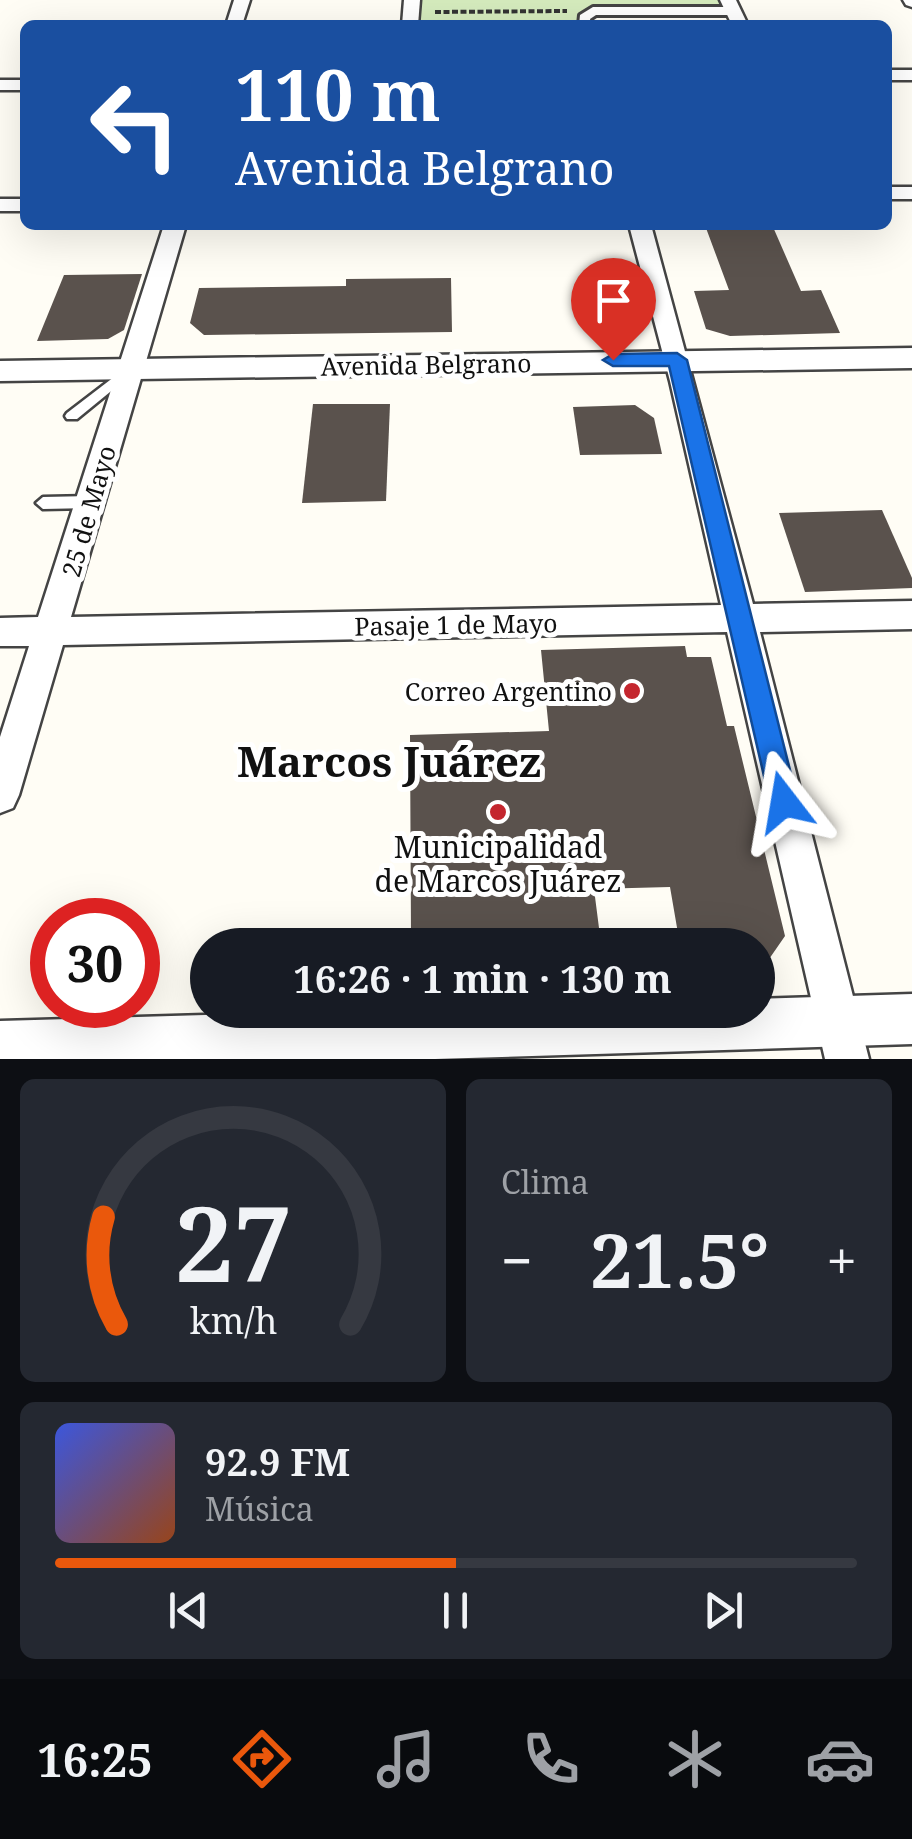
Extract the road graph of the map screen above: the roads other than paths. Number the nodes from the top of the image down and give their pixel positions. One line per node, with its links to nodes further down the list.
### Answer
1 (734, 12): 2 (street)
2 (584, 20)
3 (173, 230): 7 (street, 25 de Mayo)
4 (641, 230): 6 (street)
5 (912, 358): 6 (street, Avenida Belgrano)
6 (677, 360): 7 (street, Avenida Belgrano); 13 (street)
7 (130, 369): 8 (street, Avenida Belgrano); 9 (lane); 10 (street, 25 de Mayo)
8 (0, 372)
9 (72, 416)
10 (90, 502): 11 (lane); 14 (street, 25 de Mayo)
11 (43, 503)
12 (912, 615): 13 (street, Pasaje 1 de Mayo)
13 (740, 618): 14 (street, Pasaje 1 de Mayo); 18 (street)
14 (53, 630): 15 (street, Pasaje 1 de Mayo); 16 (street, 25 de Mayo)
15 (0, 632)
16 (0, 796)
17 (912, 1019): 18 (street)
18 (842, 1040): 19 (street)
19 (0, 1047)

